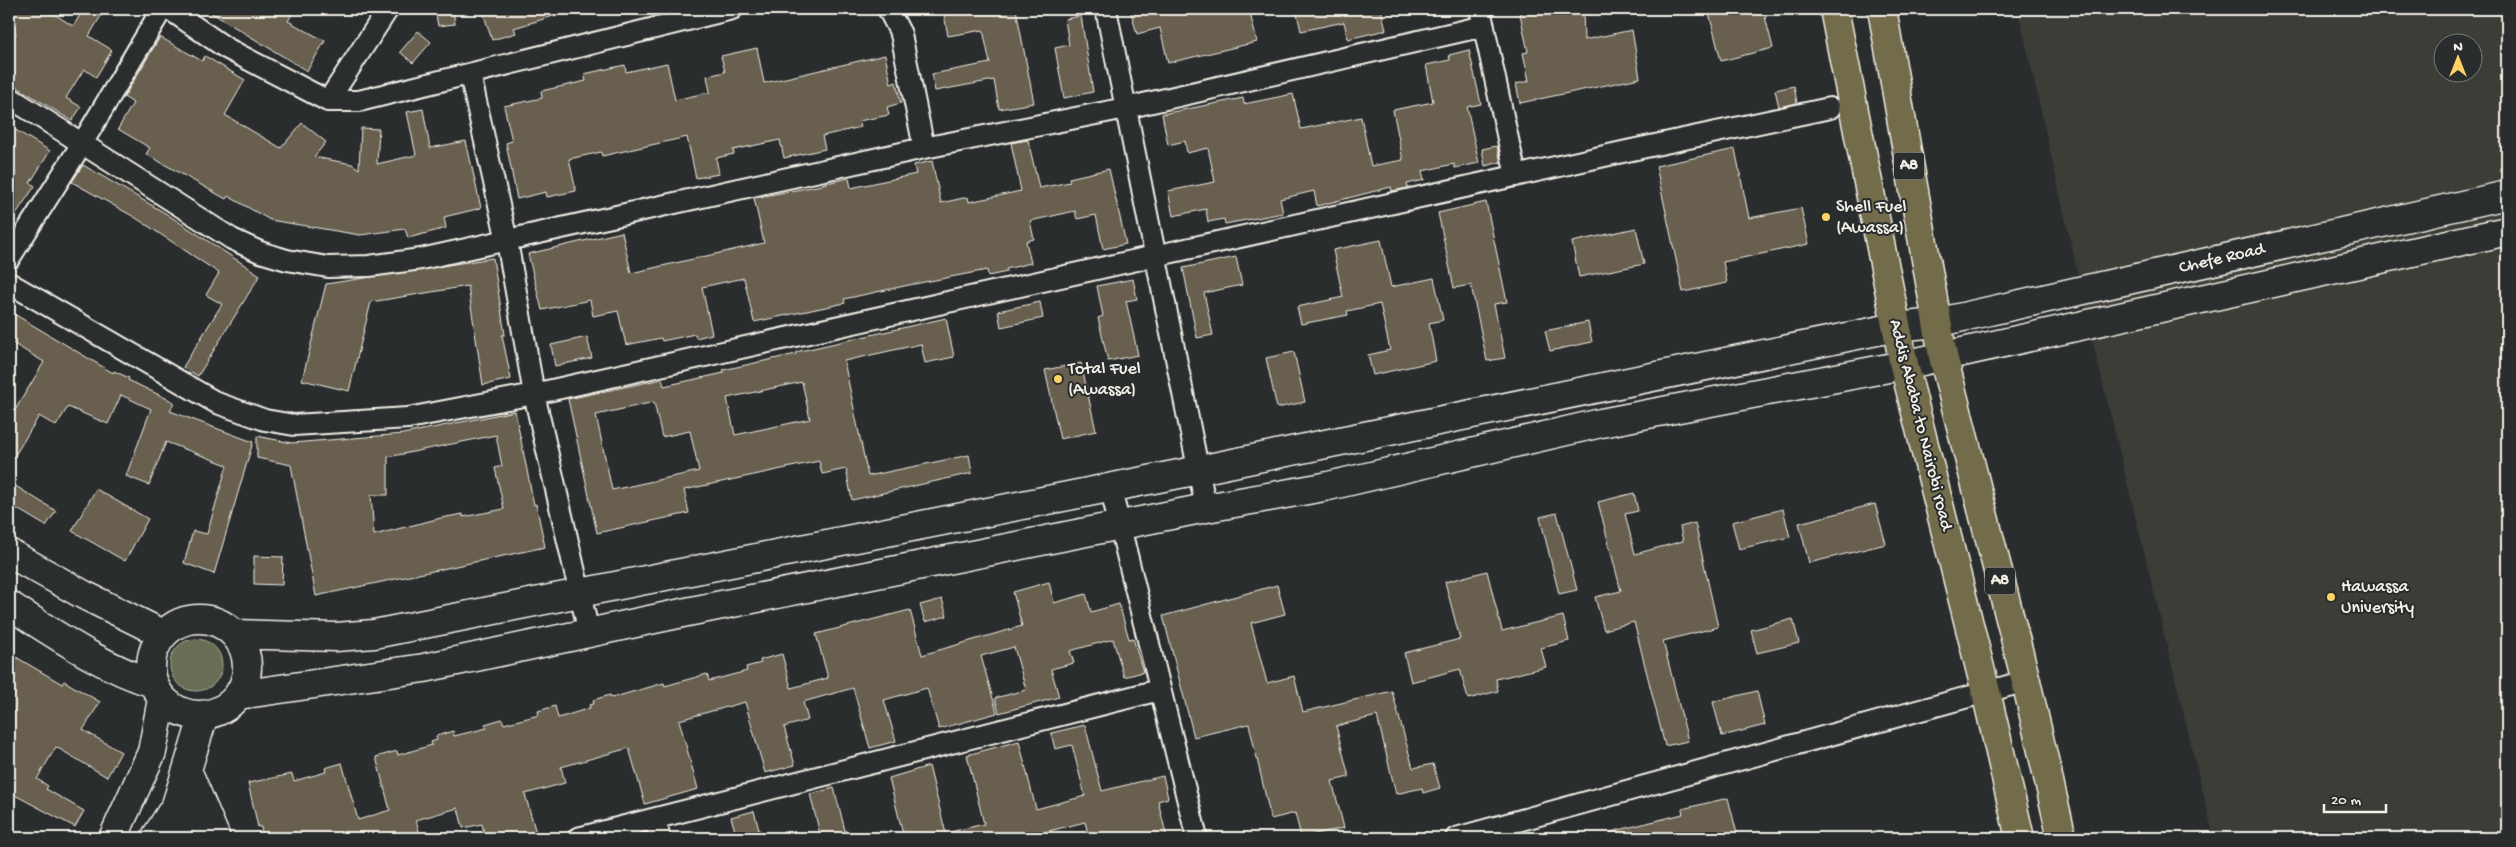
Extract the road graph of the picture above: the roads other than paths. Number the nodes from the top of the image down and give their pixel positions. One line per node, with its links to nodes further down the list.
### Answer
1 (162, 9): 15 (street)
2 (169, 9): 12 (street)
3 (388, 9): 12 (street)
4 (732, 9): 10 (street)
5 (888, 9): 16 (street)
6 (1106, 9): 13 (street)
7 (1834, 9): 25 (highway, Addis Ababa to Nairobi road / A8)
8 (1882, 9): 24 (highway, A8)
9 (1482, 17): 13 (street); 17 (street)
10 (470, 74): 12 (street); 20 (street)
11 (9, 97): 15 (street)
12 (328, 101)
13 (1126, 108): 16 (street); 21 (street)
14 (1830, 108): 17 (street)
15 (82, 142): 20 (street); 22 (street)
16 (924, 148): 20 (street)
17 (1516, 176): 21 (street)
18 (2507, 195): 24 (main road, Chefe Road)
19 (2507, 231): 26 (main road, Chefe Road)
20 (507, 241): 28 (street)
21 (1154, 256): 28 (street); 29 (street)
22 (9, 259)
23 (9, 283): 28 (street)
24 (1936, 324): 25 (main road, Chefe Road); 26 (highway, A8)
25 (1896, 327): 27 (highway, Addis Ababa to Nairobi road / A8); 29 (main road, Chefe Road)
26 (1943, 356): 27 (main road, Chefe Road); 39 (highway, A8)
27 (1904, 365): 31 (main road, Chefe Road); 42 (highway, Addis Ababa to Nairobi road / A8)
28 (534, 394): 34 (street)
29 (1199, 470): 30 (main road, Chefe Road); 31 (street)
30 (1110, 486): 32 (street); 34 (main road, Chefe Road)
31 (1206, 508): 32 (main road, Chefe Road)
32 (1121, 527): 36 (main road, Chefe Road); 40 (street)
33 (9, 553): 37 (main road)
34 (579, 592): 36 (street); 38 (main road, Chefe Road)
35 (9, 606): 41 (main road)
36 (589, 633): 43 (main road, Chefe Road)
37 (163, 634): 38 (main road); 41 (main road)
38 (234, 634): 43 (main road)
39 (2026, 681): 42 (street); 56 (highway, A8)
40 (1160, 690): 47 (street); 53 (street)
41 (158, 691): 44 (main road); 48 (main road)
42 (1986, 692): 54 (street); 55 (highway, Addis Ababa to Nairobi road / A8)
43 (238, 695): 44 (main road)
44 (204, 715): 45 (main road)
45 (187, 770): 46 (main road); 51 (main road)
46 (176, 805): 49 (main road); 50 (main road)
47 (658, 829): 52 (street)
48 (117, 830): 49 (main road)
49 (156, 837)
50 (191, 838)
51 (216, 838)
52 (578, 838)
53 (1197, 838)
54 (1456, 838)
55 (2020, 838)
56 (2062, 838)

